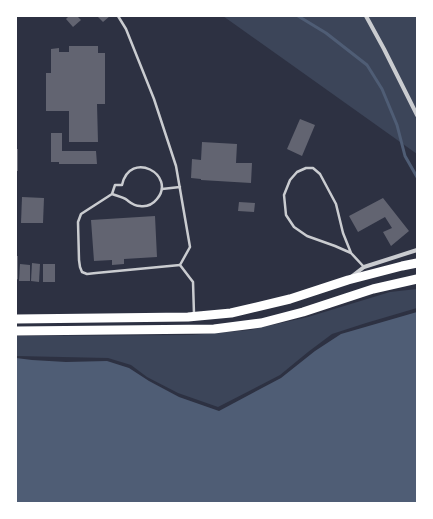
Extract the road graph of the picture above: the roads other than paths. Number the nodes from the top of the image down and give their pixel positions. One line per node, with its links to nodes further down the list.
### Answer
1 (118, 16): 4 (lane)
2 (366, 16): 3 (street)
3 (417, 114)
4 (180, 188): 5 (lane); 10 (lane)
5 (162, 189): 6 (lane); 6 (lane)
6 (112, 194): 10 (lane)
7 (417, 250): 11 (street)
8 (351, 253): 8 (lane); 11 (lane)
9 (417, 263): 12 (highway)
10 (180, 265): 14 (lane)
11 (364, 267): 12 (street)
12 (348, 280): 14 (highway)
13 (417, 280): 16 (highway)
14 (194, 317): 15 (highway)
15 (16, 319)
16 (16, 331)

